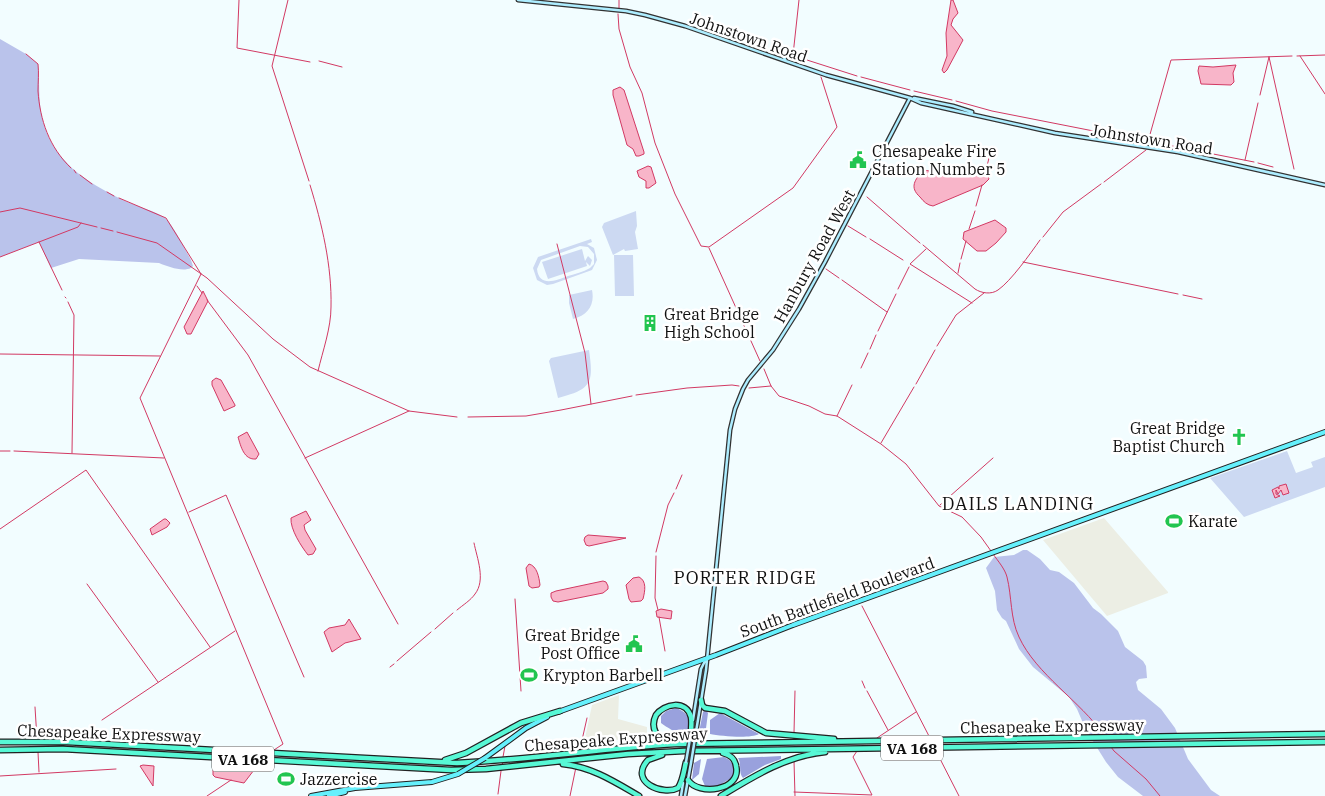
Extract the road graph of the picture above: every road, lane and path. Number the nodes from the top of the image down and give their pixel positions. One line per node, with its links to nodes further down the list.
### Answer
1 (518, 0): 3 (main road, Johnstown Road)
2 (782, 54): 3 (main road)
3 (787, 62): 4 (main road, Johnstown Road)
4 (910, 98): 5 (main road, Johnstown Road); 7 (main road, Hanbury Road West)
5 (1325, 185)
6 (1325, 432): 7 (main road, South Battlefield Boulevard)
7 (706, 658): 8 (main road); 9 (main road, South Battlefield Boulevard); 10 (main road)
8 (700, 700): 10 (main road); 12 (highway)
9 (560, 711): 20 (highway); 24 (main road, South Battlefield Boulevard, bridge)
10 (693, 733): 15 (highway); 21 (main road, bridge)
11 (1325, 734): 12 (highway, Chesapeake Expressway / VA 168)
12 (867, 741): 15 (highway, Chesapeake Expressway / VA 168)
13 (0, 742): 20 (highway, Chesapeake Expressway / VA 168)
14 (1325, 742): 16 (highway, Chesapeake Expressway / VA 168)
15 (698, 744): 20 (highway, Chesapeake Expressway / VA 168)
16 (855, 749): 18 (highway, Chesapeake Expressway / VA 168); 30 (highway)
17 (0, 750): 22 (highway, Chesapeake Expressway / VA 168)
18 (717, 751): 19 (highway, Chesapeake Expressway / VA 168); 23 (highway)
19 (678, 752): 21 (highway); 22 (highway, Chesapeake Expressway / VA 168)
20 (424, 760)
21 (689, 762): 23 (main road); 28 (main road)
22 (547, 763): 27 (highway)
23 (688, 780): 29 (main road)
24 (364, 788): 25 (main road, South Battlefield Boulevard); 26 (main road, South Battlefield Boulevard)
25 (311, 796)
26 (329, 796)
27 (639, 796)
28 (681, 796)
29 (685, 796)
30 (721, 796)

